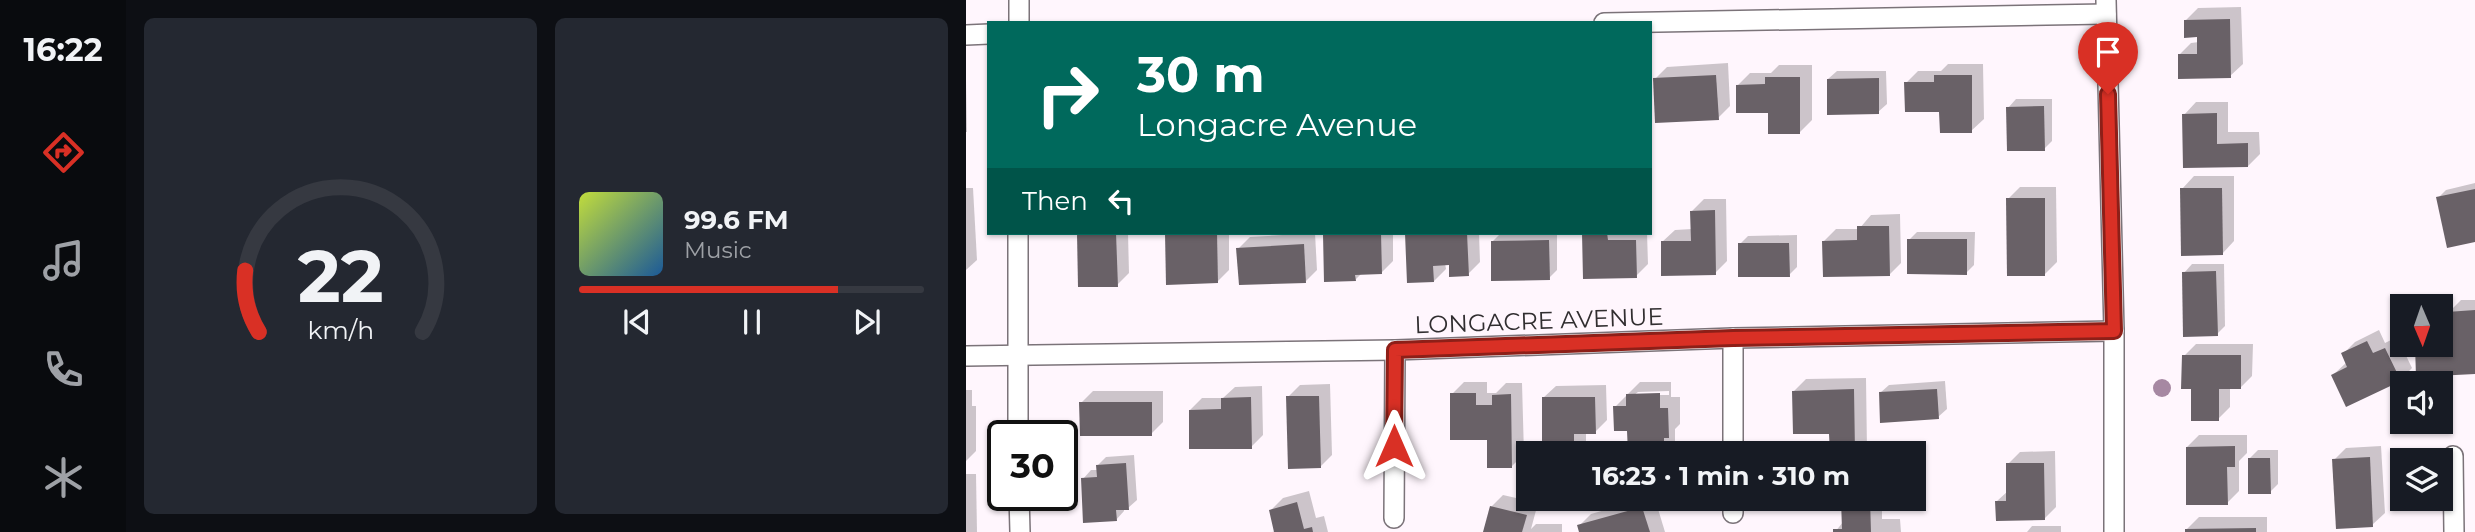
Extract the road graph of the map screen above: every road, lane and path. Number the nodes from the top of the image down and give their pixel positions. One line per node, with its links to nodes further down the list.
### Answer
1 (1019, 0): 3 (street)
2 (2106, 7): 4 (street); 8 (street)
3 (1019, 21)
4 (1652, 21)
5 (966, 34): 6 (street)
6 (987, 34)
7 (1018, 235): 12 (street)
8 (2114, 331): 9 (street, LONGACRE AVENUE); 19 (street)
9 (1733, 338): 10 (street, LONGACRE AVENUE); 14 (street)
10 (1395, 350): 12 (street, LONGACRE AVENUE); 17 (street)
11 (966, 356): 12 (street, LONGACRE AVENUE)
12 (1017, 357): 13 (street)
13 (1018, 420)
14 (1733, 441)
15 (2453, 456): 20 (street)
16 (1019, 511): 18 (street)
17 (1394, 518)
18 (1020, 532)
19 (2114, 532)
20 (2454, 532)

